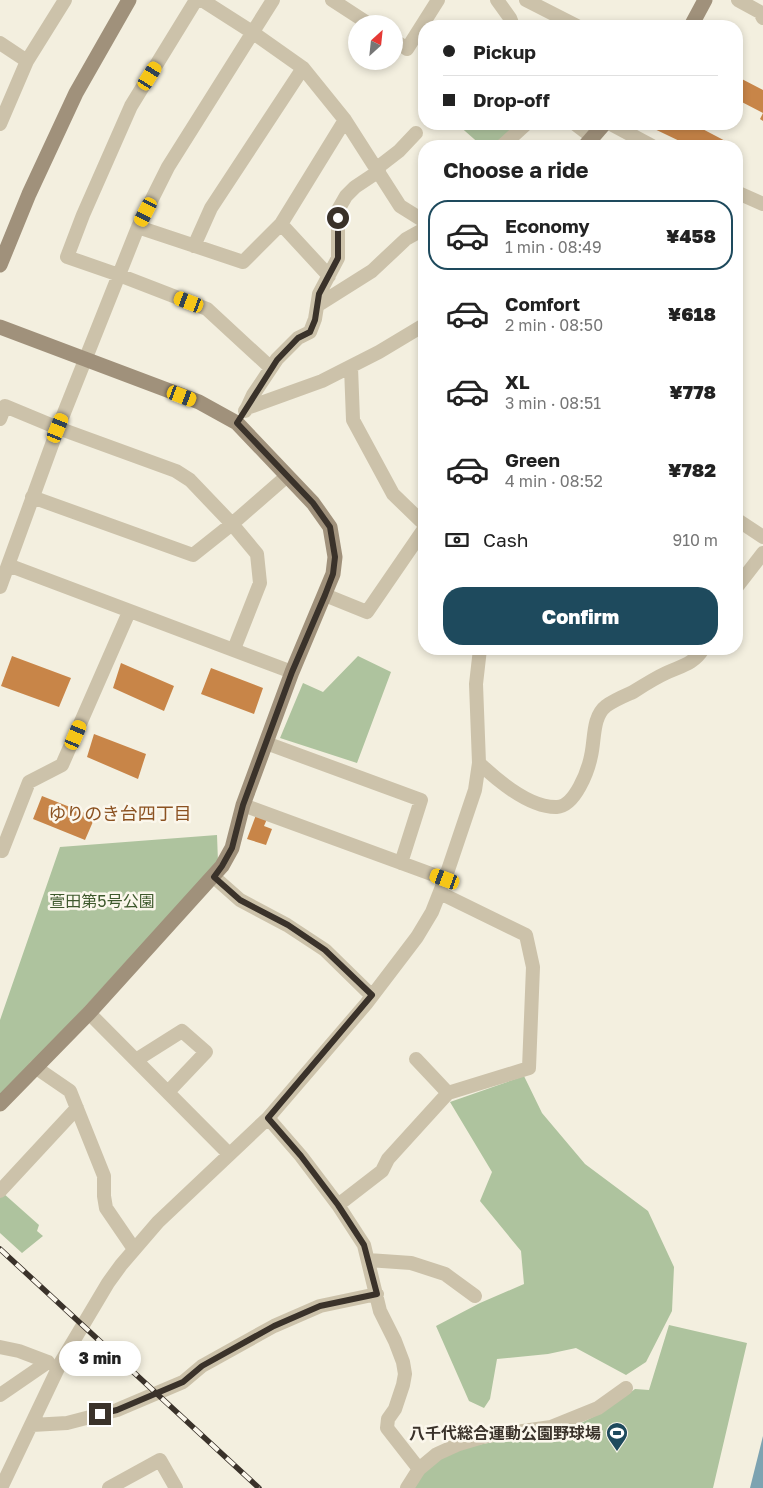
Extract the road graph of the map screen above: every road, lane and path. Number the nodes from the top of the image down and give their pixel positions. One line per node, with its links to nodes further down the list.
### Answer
1 (65, 0): 22 (street)
2 (129, 0): 41 (street)
3 (196, 0): 42 (street)
4 (202, 0): 19 (street)
5 (273, 0): 19 (street)
6 (332, 0): 12 (street)
7 (438, 0): 14 (street)
8 (497, 0): 15 (street)
9 (526, 0): 16 (street)
10 (705, 0): 17 (street)
11 (738, 0): 13 (street)
12 (354, 15)
13 (763, 18)
14 (425, 20)
15 (511, 20)
16 (565, 20)
17 (693, 20)
18 (418, 31): 21 (street)
19 (252, 32): 23 (street); 38 (street)
20 (0, 43): 22 (street)
21 (403, 47)
22 (27, 61): 25 (street)
23 (303, 68): 24 (street); 40 (street)
24 (345, 120): 33 (street); 37 (street)
25 (0, 124)
26 (519, 130): 30 (street)
27 (599, 130): 31 (street)
28 (622, 130): 32 (street)
29 (416, 134): 33 (street)
30 (509, 140)
31 (590, 140)
32 (641, 140)
33 (378, 169): 36 (street); 43 (street)
34 (743, 195): 35 (street)
35 (763, 204)
36 (418, 217)
37 (281, 224): 40 (street); 43 (street)
38 (138, 226): 40 (street); 42 (street)
39 (418, 232): 44 (street)
40 (194, 246)
41 (0, 265)
42 (119, 275): 47 (street); 49 (street)
43 (329, 276): 44 (street)
44 (318, 305): 49 (street)
45 (0, 327): 47 (street)
46 (418, 329): 48 (street)
47 (86, 359): 52 (street); 53 (street)
48 (351, 366): 50 (street); 56 (street)
49 (271, 368): 50 (street)
50 (247, 408): 52 (street)
51 (0, 419): 53 (street)
52 (237, 423): 54 (street)
53 (58, 428): 55 (street); 57 (street)
54 (287, 476): 57 (street); 65 (street)
55 (32, 498): 57 (street); 62 (street)
56 (418, 518)
57 (232, 524): 67 (street)
58 (743, 524): 59 (street)
59 (763, 537)
60 (418, 538): 65 (street)
61 (763, 553): 63 (street)
62 (8, 565): 64 (street); 66 (street)
63 (743, 579)
64 (0, 588)
65 (325, 595): 70 (street)
66 (129, 612): 67 (street); 74 (street)
67 (234, 649): 70 (street)
68 (479, 655): 72 (street)
69 (700, 655): 72 (street)
70 (292, 672): 71 (street)
71 (266, 743): 73 (street); 75 (street)
72 (479, 763): 77 (street)
73 (243, 805): 75 (street); 76 (street)
74 (0, 850)
75 (401, 863): 77 (street)
76 (214, 877): 79 (street); 80 (street)
77 (445, 879): 78 (street)
78 (440, 893): 79 (street); 85 (street)
79 (372, 995): 88 (street)
80 (89, 1013): 82 (street); 83 (street)
81 (416, 1059): 85 (street)
82 (136, 1060): 84 (street); 84 (street)
83 (36, 1067): 86 (street); 87 (street)
84 (168, 1092): 89 (street)
85 (448, 1093): 91 (street)
86 (0, 1104)
87 (77, 1108): 90 (street); 92 (street)
88 (268, 1118): 89 (street); 91 (street)
89 (229, 1154): 92 (street)
90 (0, 1191)
91 (338, 1205): 93 (street)
92 (134, 1249): 99 (street)
93 (368, 1260): 94 (street); 95 (street)
94 (377, 1294): 99 (street); 100 (street)
95 (475, 1296)
96 (0, 1347): 98 (street)
97 (626, 1388): 100 (street)
98 (0, 1395)
99 (32, 1425): 101 (street)
100 (419, 1469): 104 (street)
101 (1, 1488)
102 (109, 1488): 103 (street)
103 (176, 1488)
104 (407, 1488)

